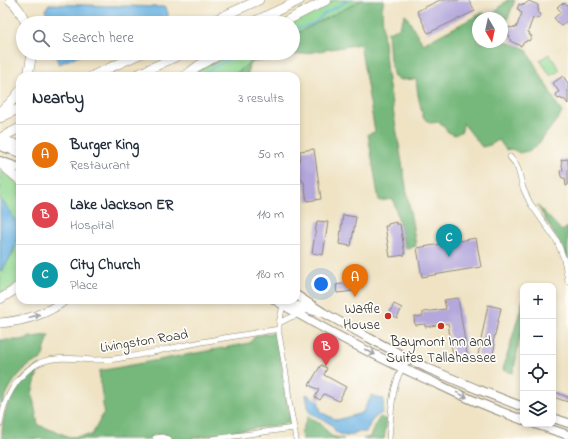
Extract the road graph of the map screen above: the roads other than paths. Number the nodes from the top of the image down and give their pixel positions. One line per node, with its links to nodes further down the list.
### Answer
1 (10, 0): 5 (highway)
2 (259, 0): 6 (highway)
3 (300, 0): 7 (highway)
4 (327, 0): 8 (highway)
5 (22, 16)
6 (224, 16)
7 (265, 16)
8 (296, 16)
9 (31, 60): 13 (highway)
10 (127, 60): 14 (highway)
11 (169, 60): 15 (highway)
12 (210, 60): 16 (highway)
13 (29, 72)
14 (101, 72)
15 (143, 72)
16 (190, 72)
17 (16, 96): 19 (highway)
18 (16, 110): 20 (highway)
19 (0, 111)
20 (0, 118)
21 (16, 130): 22 (highway)
22 (0, 138): 24 (highway)
23 (0, 146): 25 (main road)
24 (16, 148)
25 (16, 149)
26 (510, 157): 30 (street)
27 (0, 162): 28 (main road); 29 (highway)
28 (16, 167)
29 (16, 176)
30 (568, 281)
31 (16, 288): 33 (highway)
32 (300, 298): 36 (main road)
33 (0, 299)
34 (59, 304): 39 (highway, one-way to 34)
35 (283, 305): 36 (main road); 37 (main road); 38 (street)
36 (324, 313): 41 (main road)
37 (300, 314): 38 (street); 42 (main road, one-way to 42)
38 (279, 322): 40 (street)
39 (0, 323)
40 (279, 329): 49 (street, Livingston Road); 51 (street)
41 (410, 359): 42 (street); 43 (main road)
42 (402, 368): 44 (main road, one-way to 44); 57 (street)
43 (485, 392): 44 (main road); 45 (main road)
44 (480, 403): 46 (main road)
45 (520, 406)
46 (520, 419)
47 (556, 419): 48 (main road)
48 (568, 423)
49 (0, 424)
50 (544, 427): 52 (main road)
51 (294, 428): 55 (street); 56 (street)
52 (568, 435)
53 (155, 438): 54 (street)
54 (169, 439)
55 (212, 439)
56 (296, 439)
57 (389, 439)

